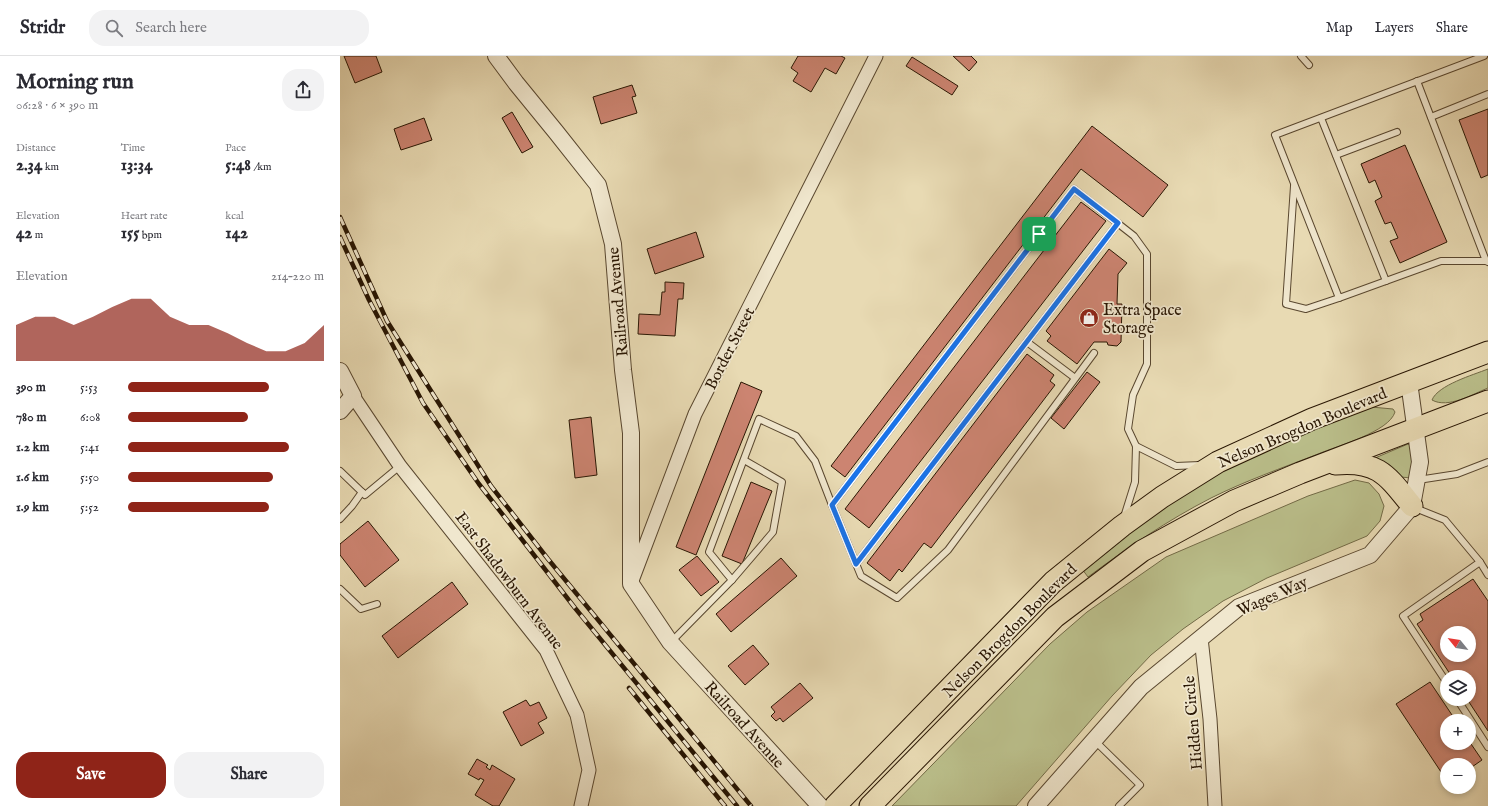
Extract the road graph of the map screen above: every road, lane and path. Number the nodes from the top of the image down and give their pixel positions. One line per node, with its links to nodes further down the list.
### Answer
1 (496, 56): 44 (street, Railroad Avenue)
2 (876, 56): 44 (street, Border Street)
3 (1301, 56): 5 (lane)
4 (1484, 56): 6 (lane)
5 (1309, 64)
6 (1417, 81): 8 (lane); 9 (lane)
7 (1488, 94): 8 (lane)
8 (1431, 117): 14 (lane)
9 (1321, 118): 11 (lane); 12 (lane)
10 (1397, 132): 11 (lane)
11 (1336, 155): 15 (lane)
12 (1294, 184): 16 (lane); 16 (lane)
13 (1118, 223): 17 (lane); 27 (lane); 36 (lane)
14 (1487, 261): 15 (lane)
15 (1386, 281): 16 (lane)
16 (1339, 298)
17 (1027, 342): 21 (lane); 41 (lane)
18 (1488, 352): 22 (highway, Nelson Brogdon Boulevard)
19 (1094, 353): 21 (lane)
20 (340, 371): 23 (street)
21 (1075, 378): 41 (lane)
22 (1409, 382): 26 (street); 30 (highway, Nelson Brogdon Boulevard)
23 (353, 396): 25 (street); 32 (street, East Shadowburn Avenue)
24 (1488, 401): 26 (highway, Nelson Brogdon Boulevard)
25 (340, 411)
26 (1416, 429): 31 (highway, Nelson Brogdon Boulevard); 34 (street)
27 (1136, 446): 30 (lane); 39 (lane)
28 (744, 460): 36 (lane); 43 (lane); 43 (lane)
29 (1488, 462): 34 (lane)
30 (1213, 465): 39 (highway, Nelson Brogdon Boulevard)
31 (1323, 465): 37 (highway); 56 (highway, Nelson Brogdon Boulevard)
32 (400, 466): 35 (lane); 53 (street, East Shadowburn Avenue)
33 (340, 470): 35 (lane)
34 (1417, 480): 37 (street)
35 (362, 492): 38 (lane)
36 (832, 505): 41 (lane)
37 (1412, 506): 40 (lane); 47 (street, Wages Way)
38 (340, 519)
39 (1122, 526): 55 (highway, Nelson Brogdon Boulevard)
40 (1480, 562): 42 (lane); 49 (lane)
41 (856, 564)
42 (1488, 575)
43 (732, 580): 48 (lane)
44 (631, 584): 48 (street)
45 (340, 589): 46 (lane)
46 (377, 604)
47 (1201, 638): 51 (street, Wages Way); 59 (street, Hidden Circle)
48 (670, 642): 54 (street, Railroad Avenue)
49 (1440, 673)
50 (1462, 706): 52 (lane)
51 (1094, 740): 57 (street, Wages Way); 58 (lane)
52 (1488, 747)
53 (581, 806)
54 (820, 806)
55 (835, 806)
56 (870, 806)
57 (1036, 806)
58 (1120, 806)
59 (1215, 806)

